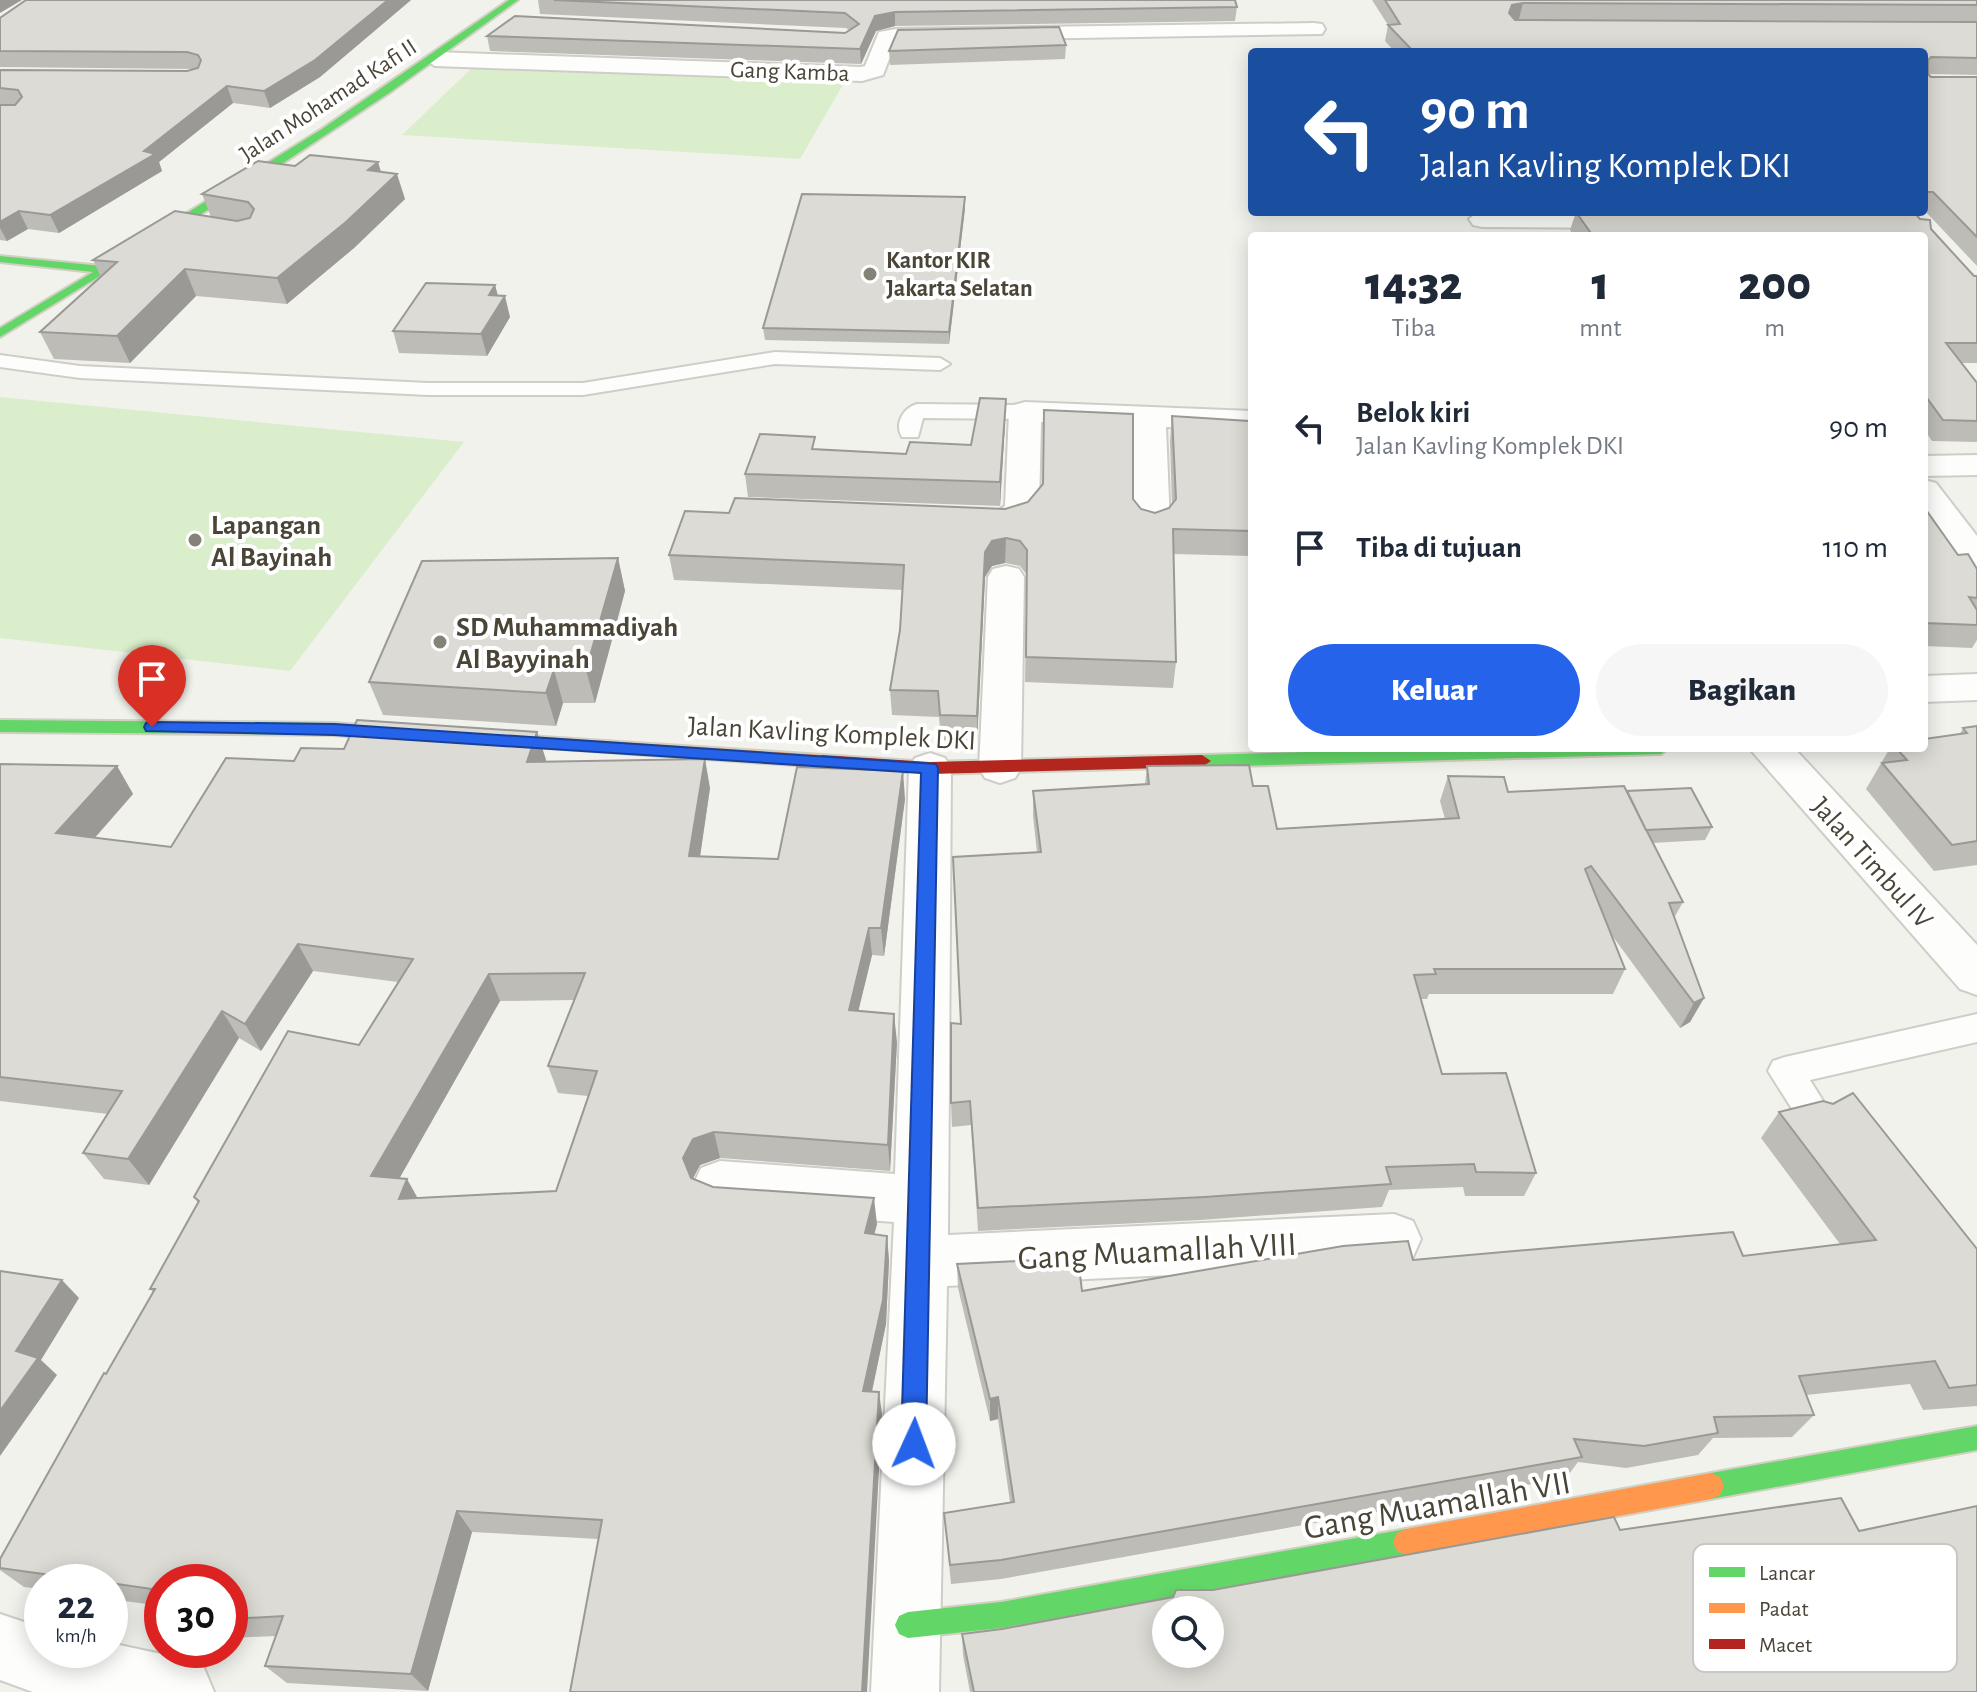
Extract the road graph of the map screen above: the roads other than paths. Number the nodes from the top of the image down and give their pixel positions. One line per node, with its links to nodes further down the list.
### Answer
1 (1301, 10): 4 (street, Gang Kamba)
2 (513, 11): 3 (street)
3 (485, 20): 4 (street, Jalan Mohamad Kafi II)
4 (435, 59): 7 (street, Jalan Mohamad Kafi II)
5 (1653, 220): 6 (street)
6 (1484, 222)
7 (179, 225): 8 (street); 10 (street, Jalan Mohamad Kafi II)
8 (220, 232)
9 (0, 259): 10 (street)
10 (96, 269): 11 (street, Jalan Mohamad Kafi II)
11 (0, 333)
12 (0, 361): 13 (lane)
13 (940, 364)
14 (1025, 412): 15 (street); 17 (lane); 21 (street)
15 (1150, 416): 16 (street); 22 (street)
16 (1248, 421)
17 (910, 432)
18 (1977, 465): 19 (street)
19 (1928, 466)
20 (1928, 495): 23 (street)
21 (940, 518)
22 (1152, 524)
23 (1977, 560)
24 (1006, 577): 33 (street)
25 (1977, 687): 26 (street)
26 (1928, 689)
27 (0, 726): 28 (street)
28 (428, 735)
29 (460, 738): 32 (street, Jalan Kavling Komplek DKI)
30 (1529, 752): 33 (street, Jalan Kavling Komplek DKI)
31 (1774, 752): 34 (street, Jalan Timbul IV)
32 (930, 768): 33 (street, Jalan Kavling Komplek DKI); 38 (street)
33 (1000, 768)
34 (1977, 976)
35 (1977, 1028): 36 (lane)
36 (1813, 1112)
37 (720, 1185): 38 (street)
38 (922, 1200): 40 (street)
39 (1394, 1239): 40 (street, Gang Muamallah VIII)
40 (920, 1262): 42 (street)
41 (1977, 1438): 42 (street, Gang Muamallah VII)
42 (908, 1625): 45 (street)
43 (0, 1647): 44 (street)
44 (180, 1692)
45 (905, 1692)

